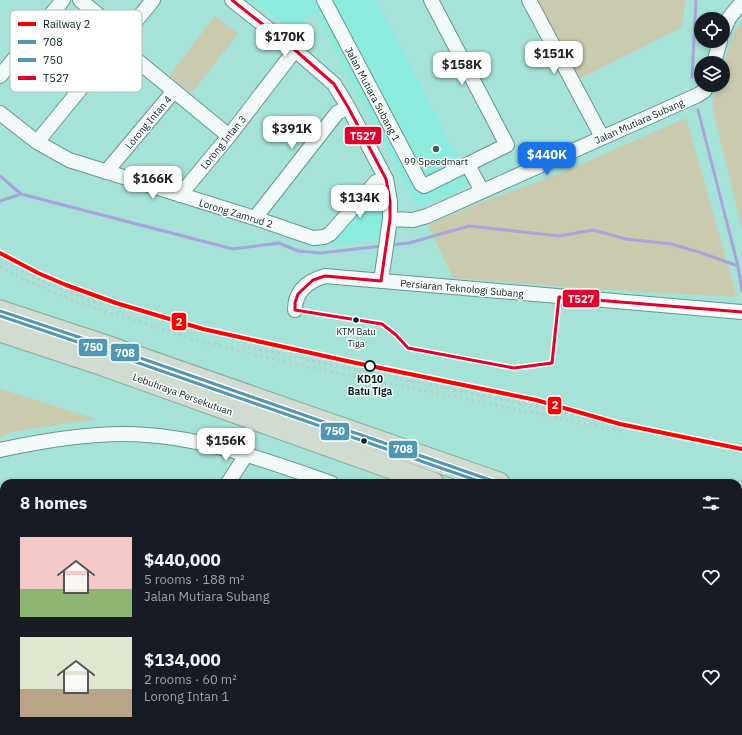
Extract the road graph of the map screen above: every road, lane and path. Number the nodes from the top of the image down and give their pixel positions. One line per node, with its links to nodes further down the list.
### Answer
1 (63, 0): 9 (street)
2 (80, 0): 10 (street)
3 (153, 0): 11 (street)
4 (232, 0): 13 (street)
5 (324, 0): 25 (street, Jalan Mutiara Subang 1)
6 (431, 0): 25 (street)
7 (529, 0): 23 (street)
8 (742, 2): 12 (street)
9 (55, 10)
10 (90, 10)
11 (142, 13)
12 (730, 18)
13 (295, 50): 20 (street); 22 (street, Lorong Intan 3)
14 (142, 61): 17 (street)
15 (10, 64): 16 (street)
16 (0, 76)
17 (174, 91): 22 (street); 26 (street, Lorong Intan 4)
18 (78, 92): 24 (street)
19 (702, 92): 23 (street, Jalan Mutiara Subang)
20 (348, 107): 27 (street); 30 (street)
21 (0, 113): 24 (street, Lorong Zamrud 2)
22 (229, 136): 29 (street, Lorong Intan 3)
23 (602, 137): 28 (street, Jalan Mutiara Subang)
24 (37, 142): 26 (street, Lorong Zamrud 2)
25 (468, 165): 28 (street)
26 (106, 172): 29 (street, Lorong Zamrud 2)
27 (386, 179): 30 (street, Lorong Zamrud 2); 31 (street)
28 (482, 191): 31 (street, Jalan Mutiara Subang)
29 (180, 195): 30 (street, Lorong Zamrud 2)
30 (255, 218)
31 (390, 219): 32 (street)
32 (381, 281): 33 (street, Persiaran Teknologi Subang); 35 (street, Persiaran Teknologi Subang)
33 (295, 310)
34 (0, 311): 42 (highway, Lebuhraya Persekutuan)
35 (735, 312)
36 (0, 331): 41 (highway, Lebuhraya Persekutuan)
37 (0, 450): 38 (street)
38 (246, 455): 39 (street); 40 (street)
39 (231, 479)
40 (319, 479)
41 (422, 479)
42 (487, 479)

